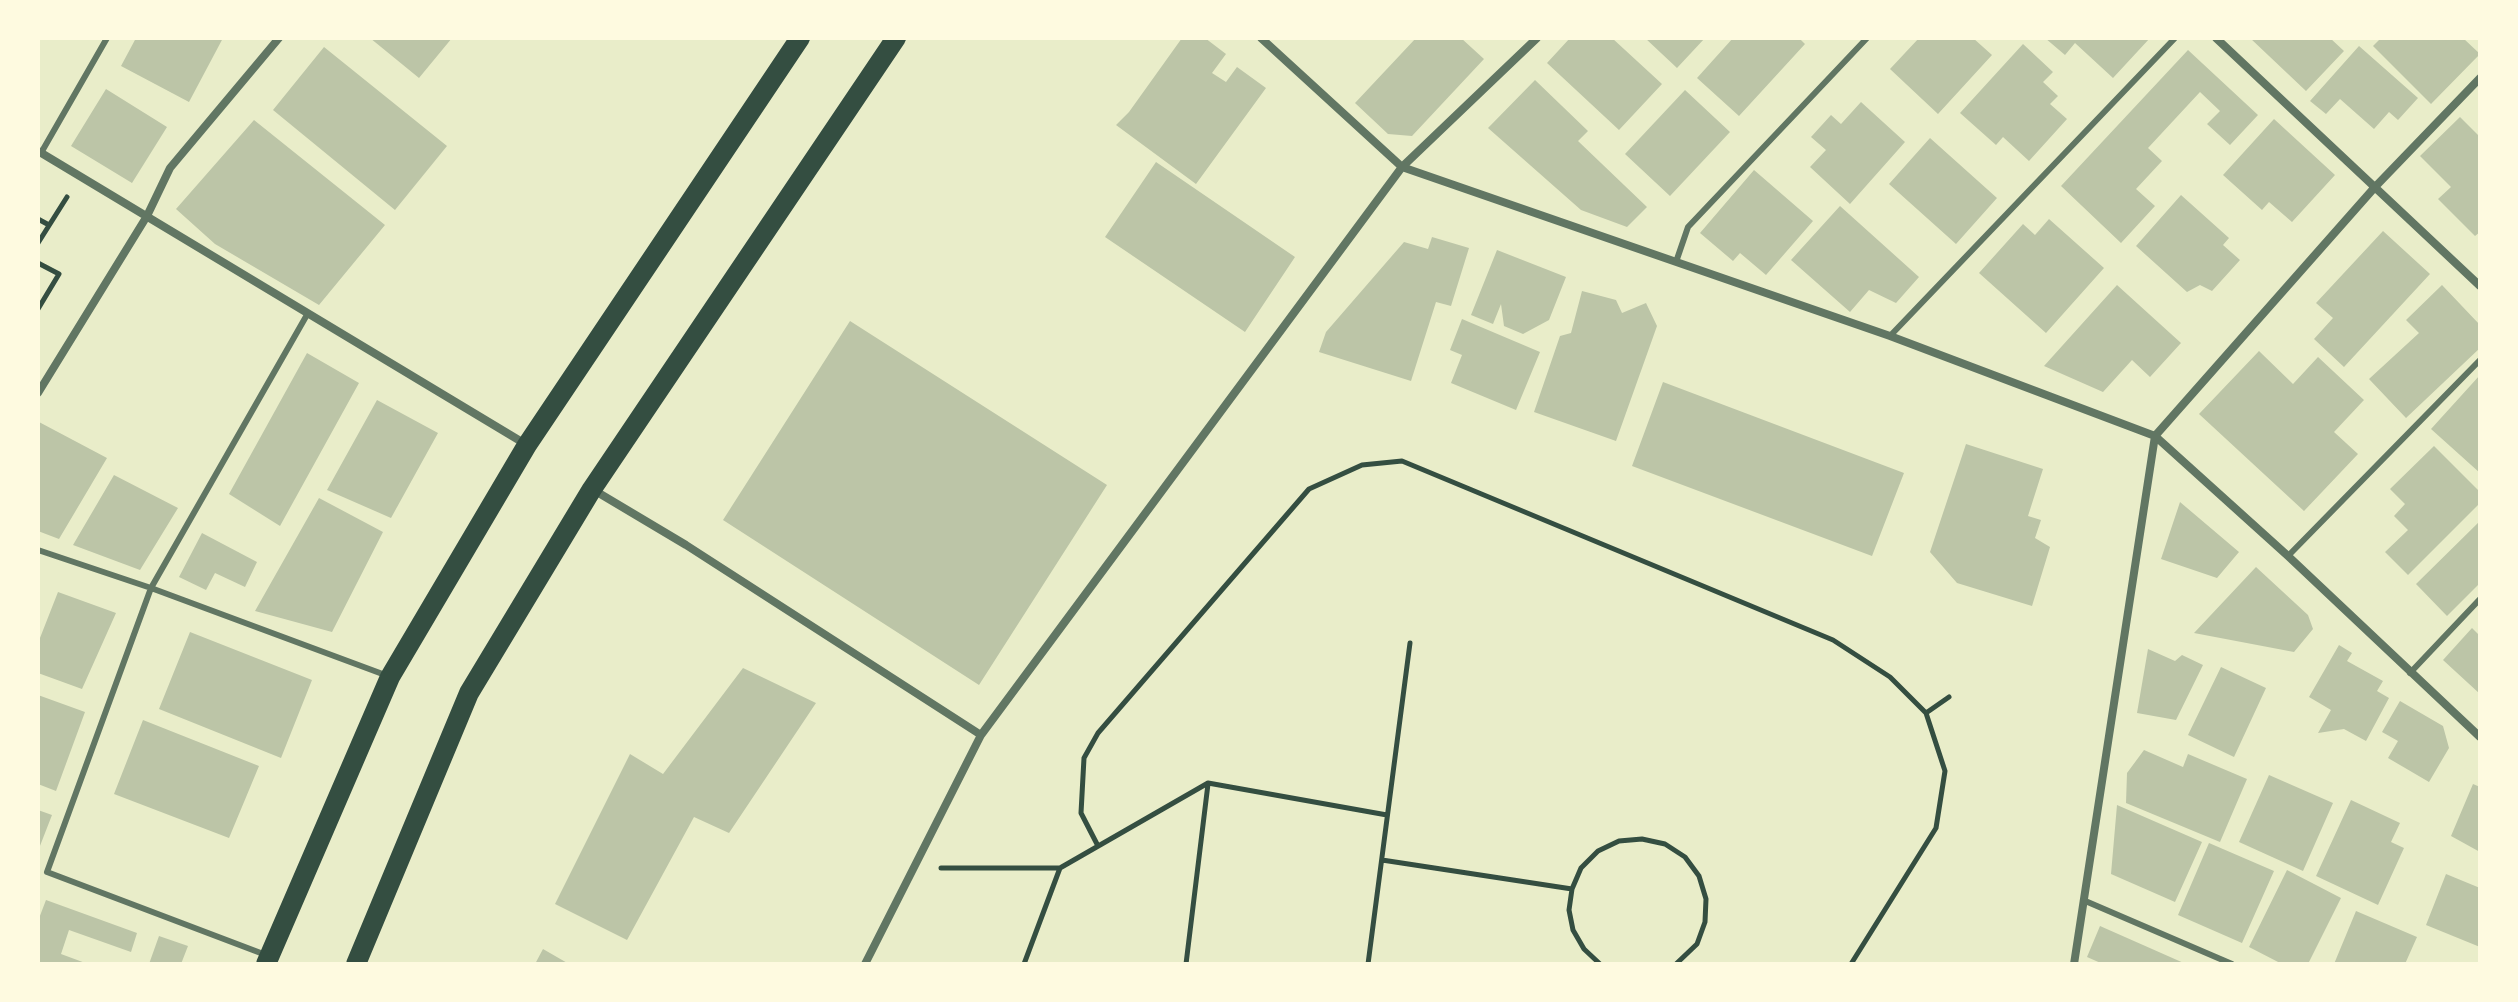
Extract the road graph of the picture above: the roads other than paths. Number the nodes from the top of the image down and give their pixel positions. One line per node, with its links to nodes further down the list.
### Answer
1 (107, 38): 11 (lane)
2 (279, 38): 14 (street)
3 (800, 38): 22 (main road)
4 (896, 38): 23 (main road)
5 (1261, 38): 12 (street)
6 (1537, 38): 12 (street)
7 (1867, 38): 15 (lane)
8 (2175, 38): 18 (lane)
9 (2221, 39): 13 (street)
10 (2480, 78): 13 (street)
11 (40, 152): 14 (street)
12 (1402, 167): 15 (street); 30 (street)
13 (2375, 187): 16 (street); 21 (street)
14 (147, 216): 17 (street); 20 (street)
15 (1676, 262): 18 (street)
16 (2480, 286)
17 (308, 313): 22 (street); 26 (lane)
18 (1890, 336): 21 (street)
19 (2480, 360): 25 (lane)
20 (38, 393)
21 (2155, 436): 25 (street); 32 (street)
22 (527, 445): 29 (main road)
23 (592, 489): 30 (street); 34 (main road)
24 (38, 550): 26 (lane)
25 (2288, 556): 28 (street)
26 (151, 588): 29 (lane); 33 (lane)
27 (2480, 599): 28 (lane)
28 (2410, 673): 31 (street)
29 (390, 677): 33 (main road)
30 (981, 735): 35 (street)
31 (2480, 737)
32 (2083, 900): 36 (street); 37 (lane)
33 (267, 960)
34 (356, 964)
35 (865, 964)
36 (2074, 964)
37 (2232, 964)

